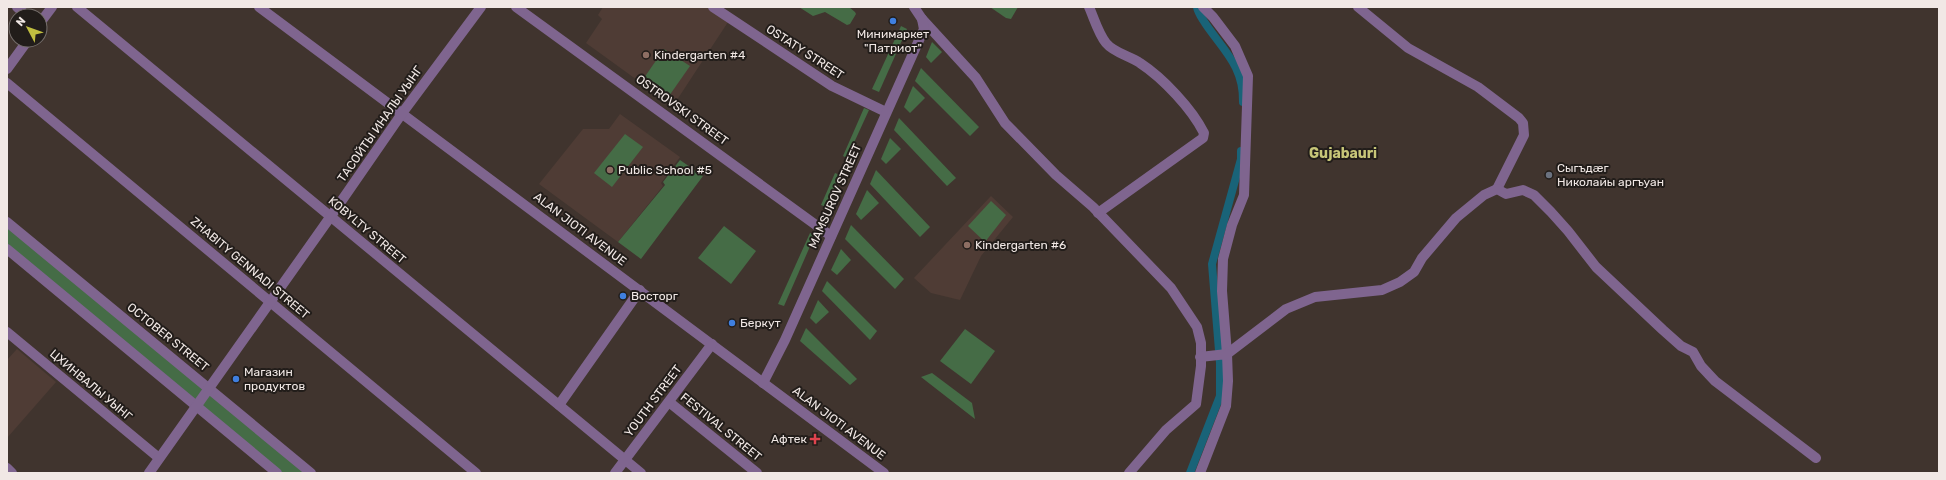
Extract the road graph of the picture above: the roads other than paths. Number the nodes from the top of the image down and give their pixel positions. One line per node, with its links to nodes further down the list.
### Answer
1 (77, 7): 18 (street, KOBYLTY STREET)
2 (259, 7): 14 (street, ALAN JIOTI AVENUE)
3 (481, 7): 14 (street, ТАСОЙТЫ ИНАЛЫ УЫНГ)
4 (516, 7): 20 (street, OSTROVSKI STREET)
5 (713, 7): 15 (street, OSTATY STREET)
6 (914, 7): 10 (street)
7 (1089, 7): 17 (street)
8 (1203, 7): 26 (street)
9 (1358, 7): 16 (street)
10 (922, 19): 15 (street, MAMSUROV STREET); 17 (street)
11 (22, 48): 12 (street)
12 (7, 68)
13 (7, 83): 23 (street, ZHABITY GENNADI STREET)
14 (402, 112): 18 (street, ТАСОЙТЫ ИНАЛЫ УЫНГ); 22 (street, ALAN JIOTI AVENUE)
15 (886, 112): 20 (street, MAMSUROV STREET)
16 (1497, 189): 26 (street); 34 (street)
17 (1098, 213): 27 (street)
18 (331, 216): 23 (street, ТАСОЙТЫ ИНАЛЫ УЫНГ); 31 (street, KOBYLTY STREET)
19 (7, 222): 29 (street, OCTOBER STREET)
20 (831, 236): 28 (street, MAMSUROV STREET)
21 (7, 249): 32 (street)
22 (640, 290): 25 (street, ALAN JIOTI AVENUE); 31 (street)
23 (270, 301): 29 (street, ТАСОЙТЫ ИНАЛЫ УЫНГ); 41 (street, ZHABITY GENNADI STREET)
24 (7, 332): 33 (street, ЦХИНВАЛЫ УЫНГ)
25 (712, 344): 28 (street, ALAN JIOTI AVENUE); 30 (street, YOUTH STREET)
26 (1225, 354): 27 (street); 47 (street)
27 (1203, 357): 46 (street)
28 (763, 383): 45 (street, ALAN JIOTI AVENUE)
29 (209, 388): 32 (street, ТАСОЙТЫ ИНАЛЫ УЫНГ); 40 (street, OCTOBER STREET)
30 (669, 402): 35 (street, YOUTH STREET); 44 (street, FESTIVAL STREET)
31 (559, 405): 35 (street, KOBYLTY STREET)
32 (196, 406): 33 (street, ТАСОЙТЫ ИНАЛЫ УЫНГ); 39 (street)
33 (159, 458): 38 (street, ТАСОЙТЫ ИНАЛЫ УЫНГ)
34 (1816, 458)
35 (625, 460): 42 (street, YOUTH STREET); 43 (street, KOBYLTY STREET)
36 (7, 468): 37 (street)
37 (12, 473)
38 (149, 473)
39 (277, 473)
40 (311, 473)
41 (476, 473)
42 (615, 473)
43 (641, 473)
44 (757, 473)
45 (884, 473)
46 (1129, 473)
47 (1200, 473)

